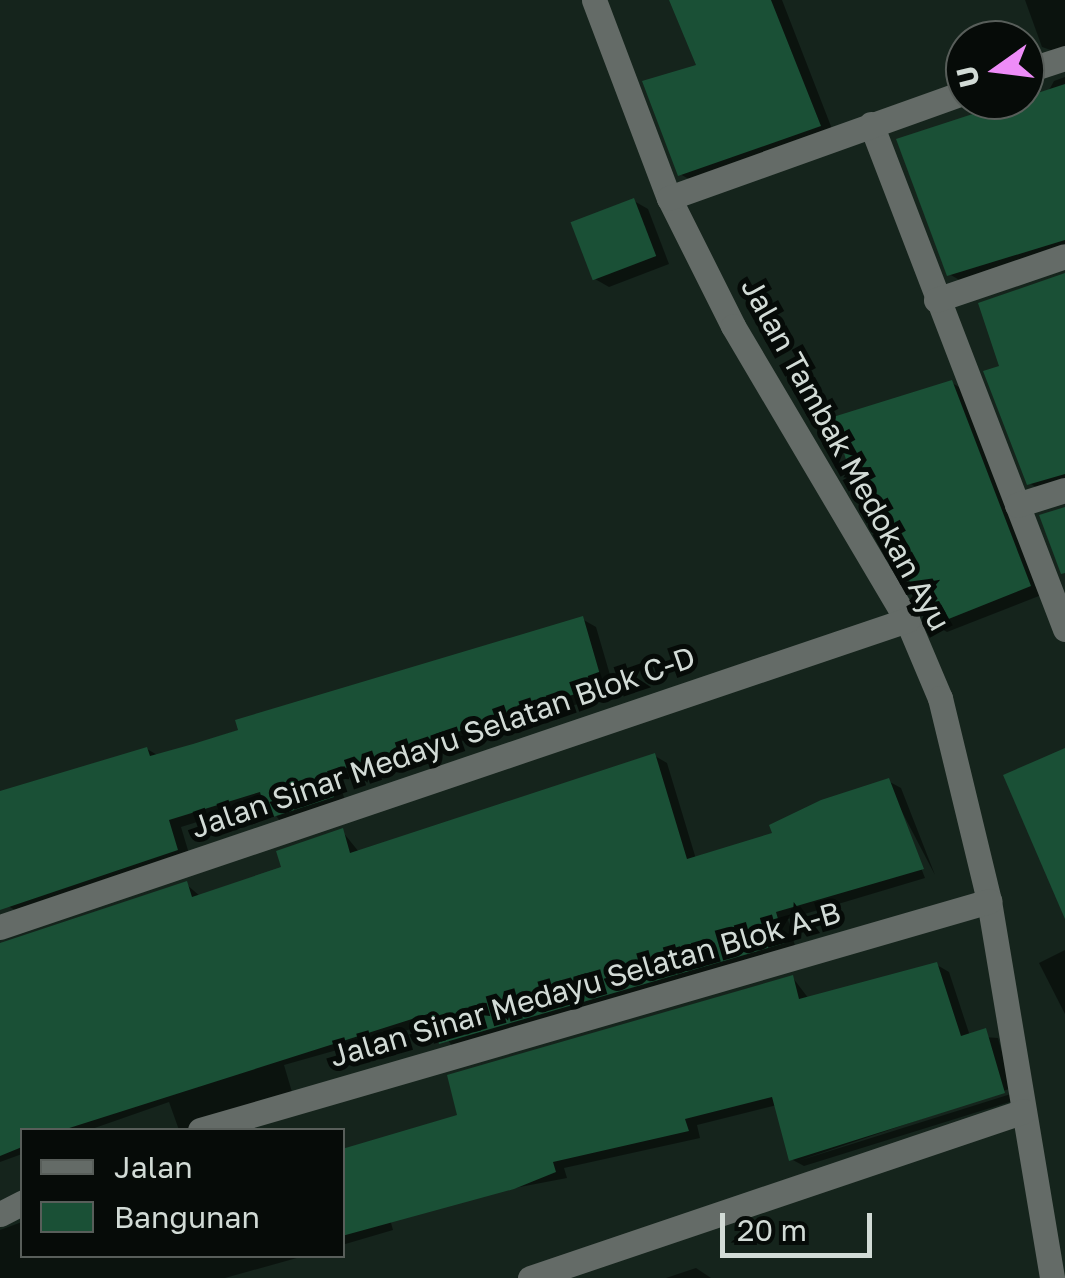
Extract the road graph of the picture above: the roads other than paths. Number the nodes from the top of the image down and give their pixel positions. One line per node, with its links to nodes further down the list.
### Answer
1 (594, 0): 4 (street, Jalan Tambak Medokan Ayu)
2 (945, 99): 3 (street)
3 (871, 124): 4 (street); 6 (street)
4 (669, 198): 9 (street, Jalan Tambak Medokan Ayu)
5 (1065, 256): 6 (street)
6 (936, 300): 8 (street)
7 (1065, 490): 8 (street)
8 (1018, 505): 10 (street)
9 (908, 620): 11 (street, Jalan Tambak Medokan Ayu); 12 (street, Jalan Sinar Medayu Selatan Blok C-D)
10 (1065, 629)
11 (989, 901): 13 (street, Jalan Tambak Medokan Ayu); 14 (street, Jalan Sinar Medayu Selatan Blok A-B)
12 (0, 928)
13 (1024, 1111): 15 (street); 16 (street, Jalan Tambak Medokan Ayu)
14 (207, 1128)
15 (530, 1278)
16 (1052, 1278)

